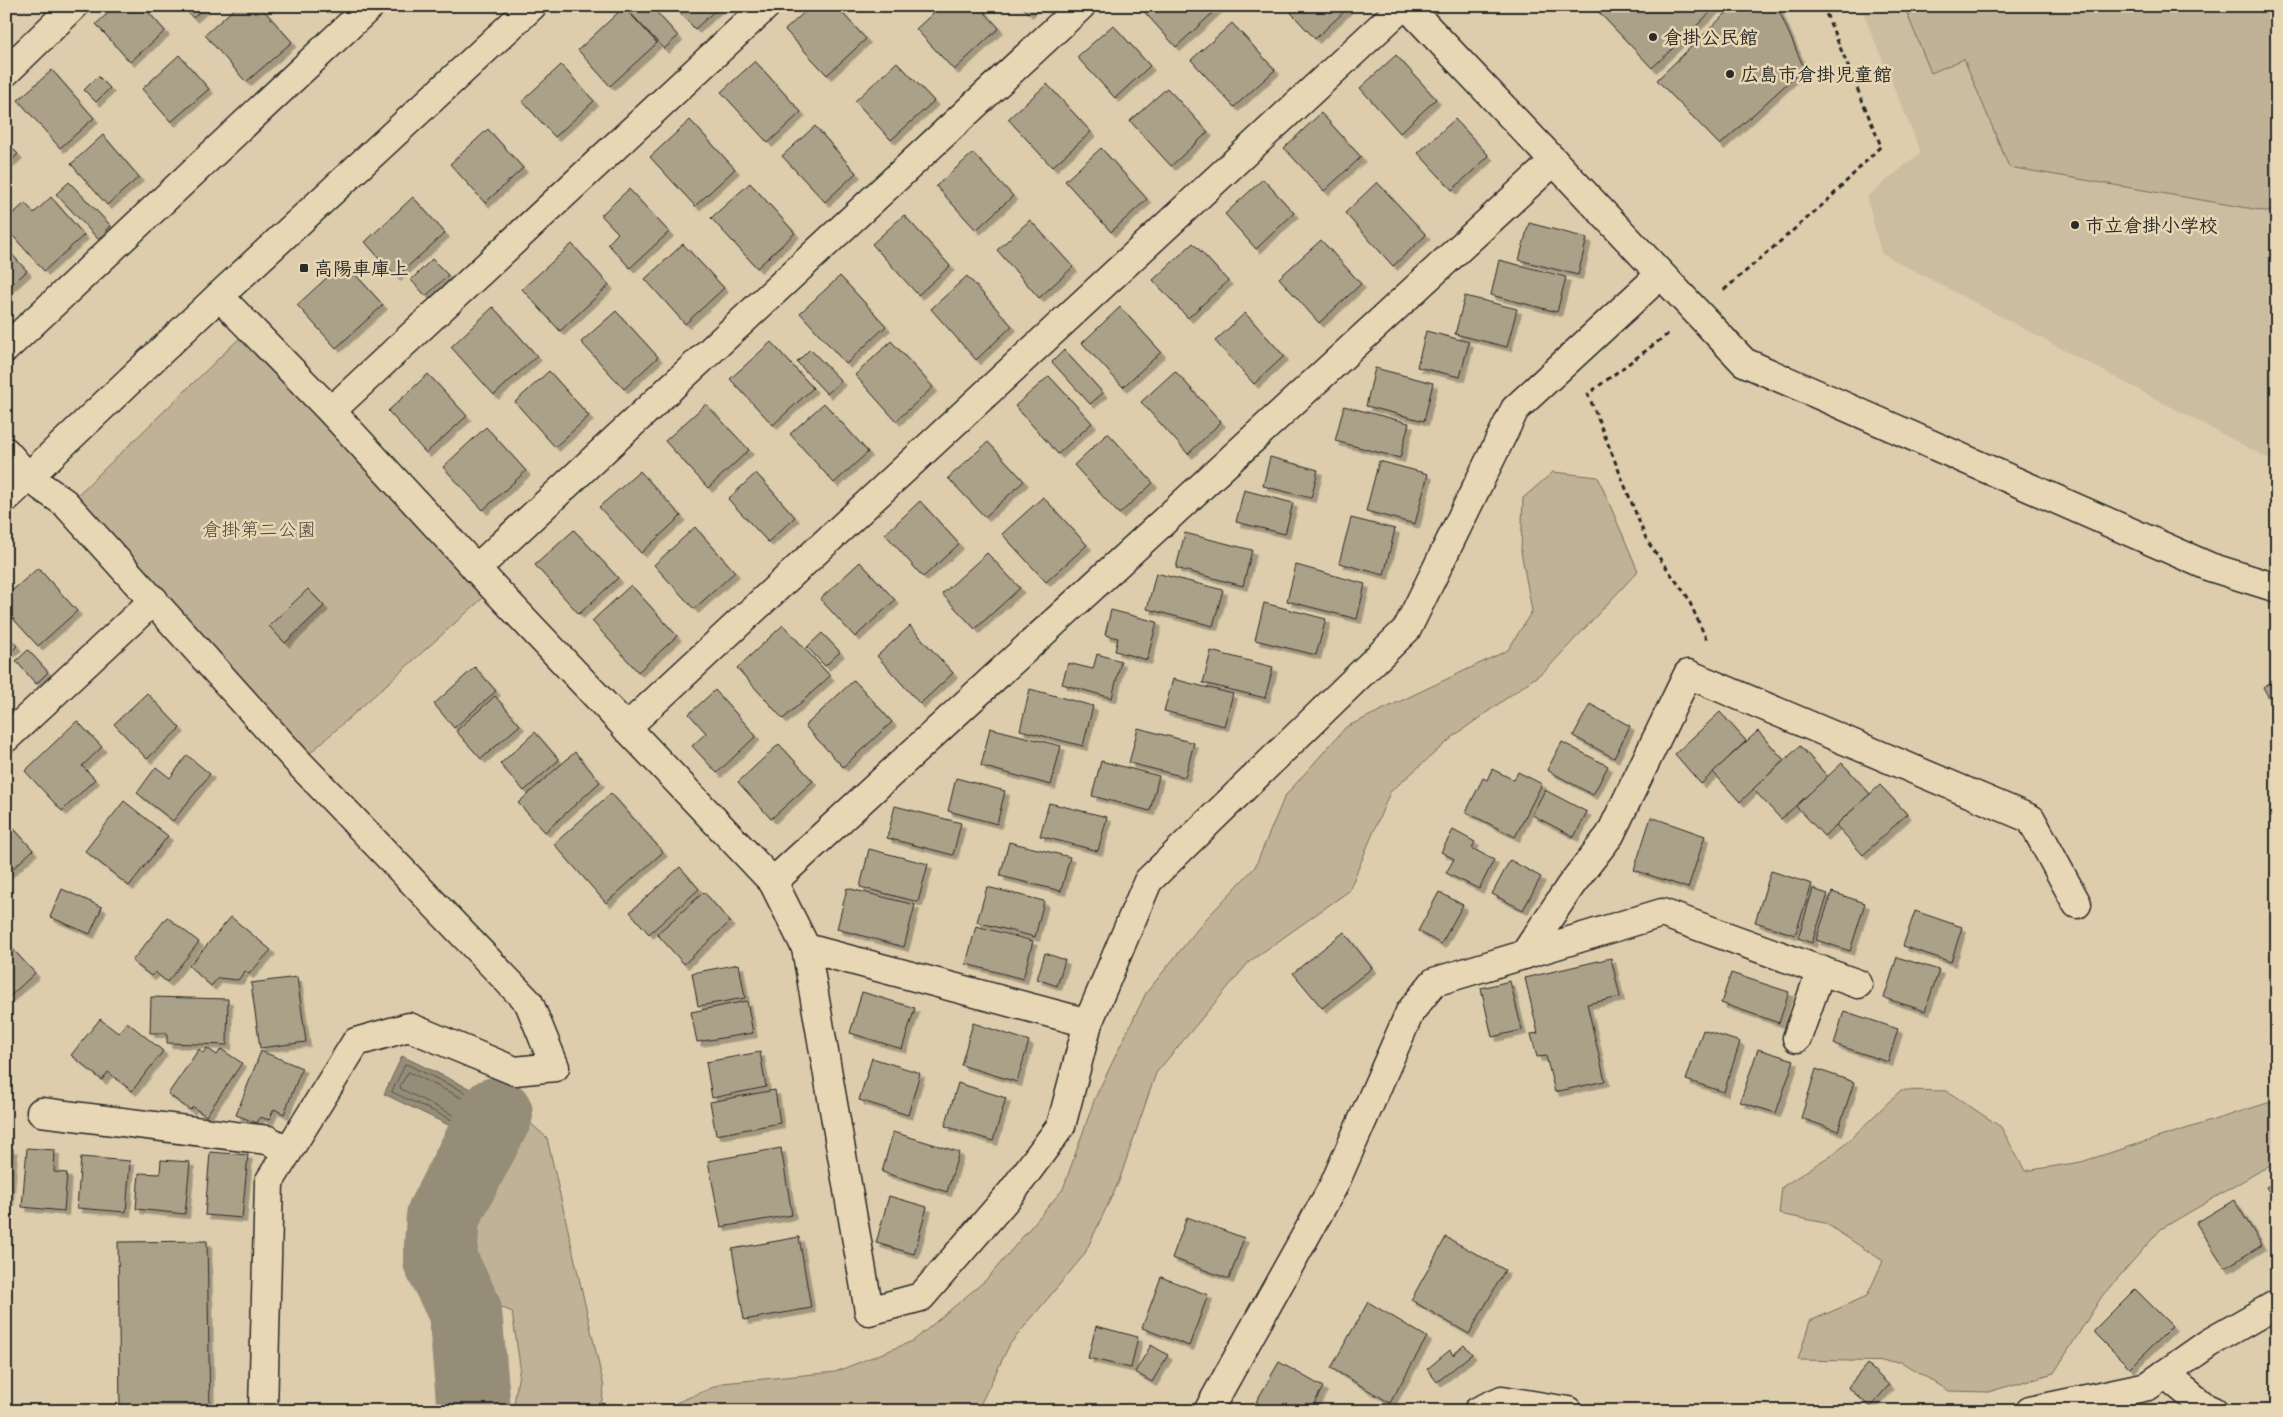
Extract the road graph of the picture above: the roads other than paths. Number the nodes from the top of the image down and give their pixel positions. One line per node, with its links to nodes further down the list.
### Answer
1 (74, 6): 8 (street)
2 (370, 6): 12 (street)
3 (532, 6): 11 (street)
4 (766, 6): 13 (street)
5 (1082, 6): 17 (street)
6 (1403, 6): 20 (street)
7 (1407, 6): 9 (street)
8 (6, 72)
9 (1554, 161): 10 (street); 22 (street)
10 (1660, 275): 18 (street); 28 (street)
11 (219, 296): 13 (street); 15 (street)
12 (6, 348)
13 (331, 411): 17 (street)
14 (6, 452): 15 (street)
15 (28, 477): 16 (street); 19 (street)
16 (6, 498)
17 (476, 569): 20 (street)
18 (2277, 588)
19 (154, 600): 21 (street); 31 (street)
20 (626, 728): 22 (street)
21 (6, 738)
22 (774, 882): 24 (street)
23 (2077, 904): 25 (street)
24 (806, 948): 28 (street); 28 (street)
25 (1524, 955): 26 (street); 35 (street)
26 (1821, 970): 27 (street); 29 (street)
27 (1858, 984)
28 (1088, 1024)
29 (1797, 1038)
30 (41, 1112): 31 (street)
31 (288, 1151): 34 (street)
32 (2277, 1304): 33 (street)
33 (2165, 1374): 38 (street); 39 (street)
34 (263, 1411)
35 (1208, 1411)
36 (1478, 1411): 37 (street)
37 (1568, 1411)
38 (2030, 1411)
39 (2214, 1411)

